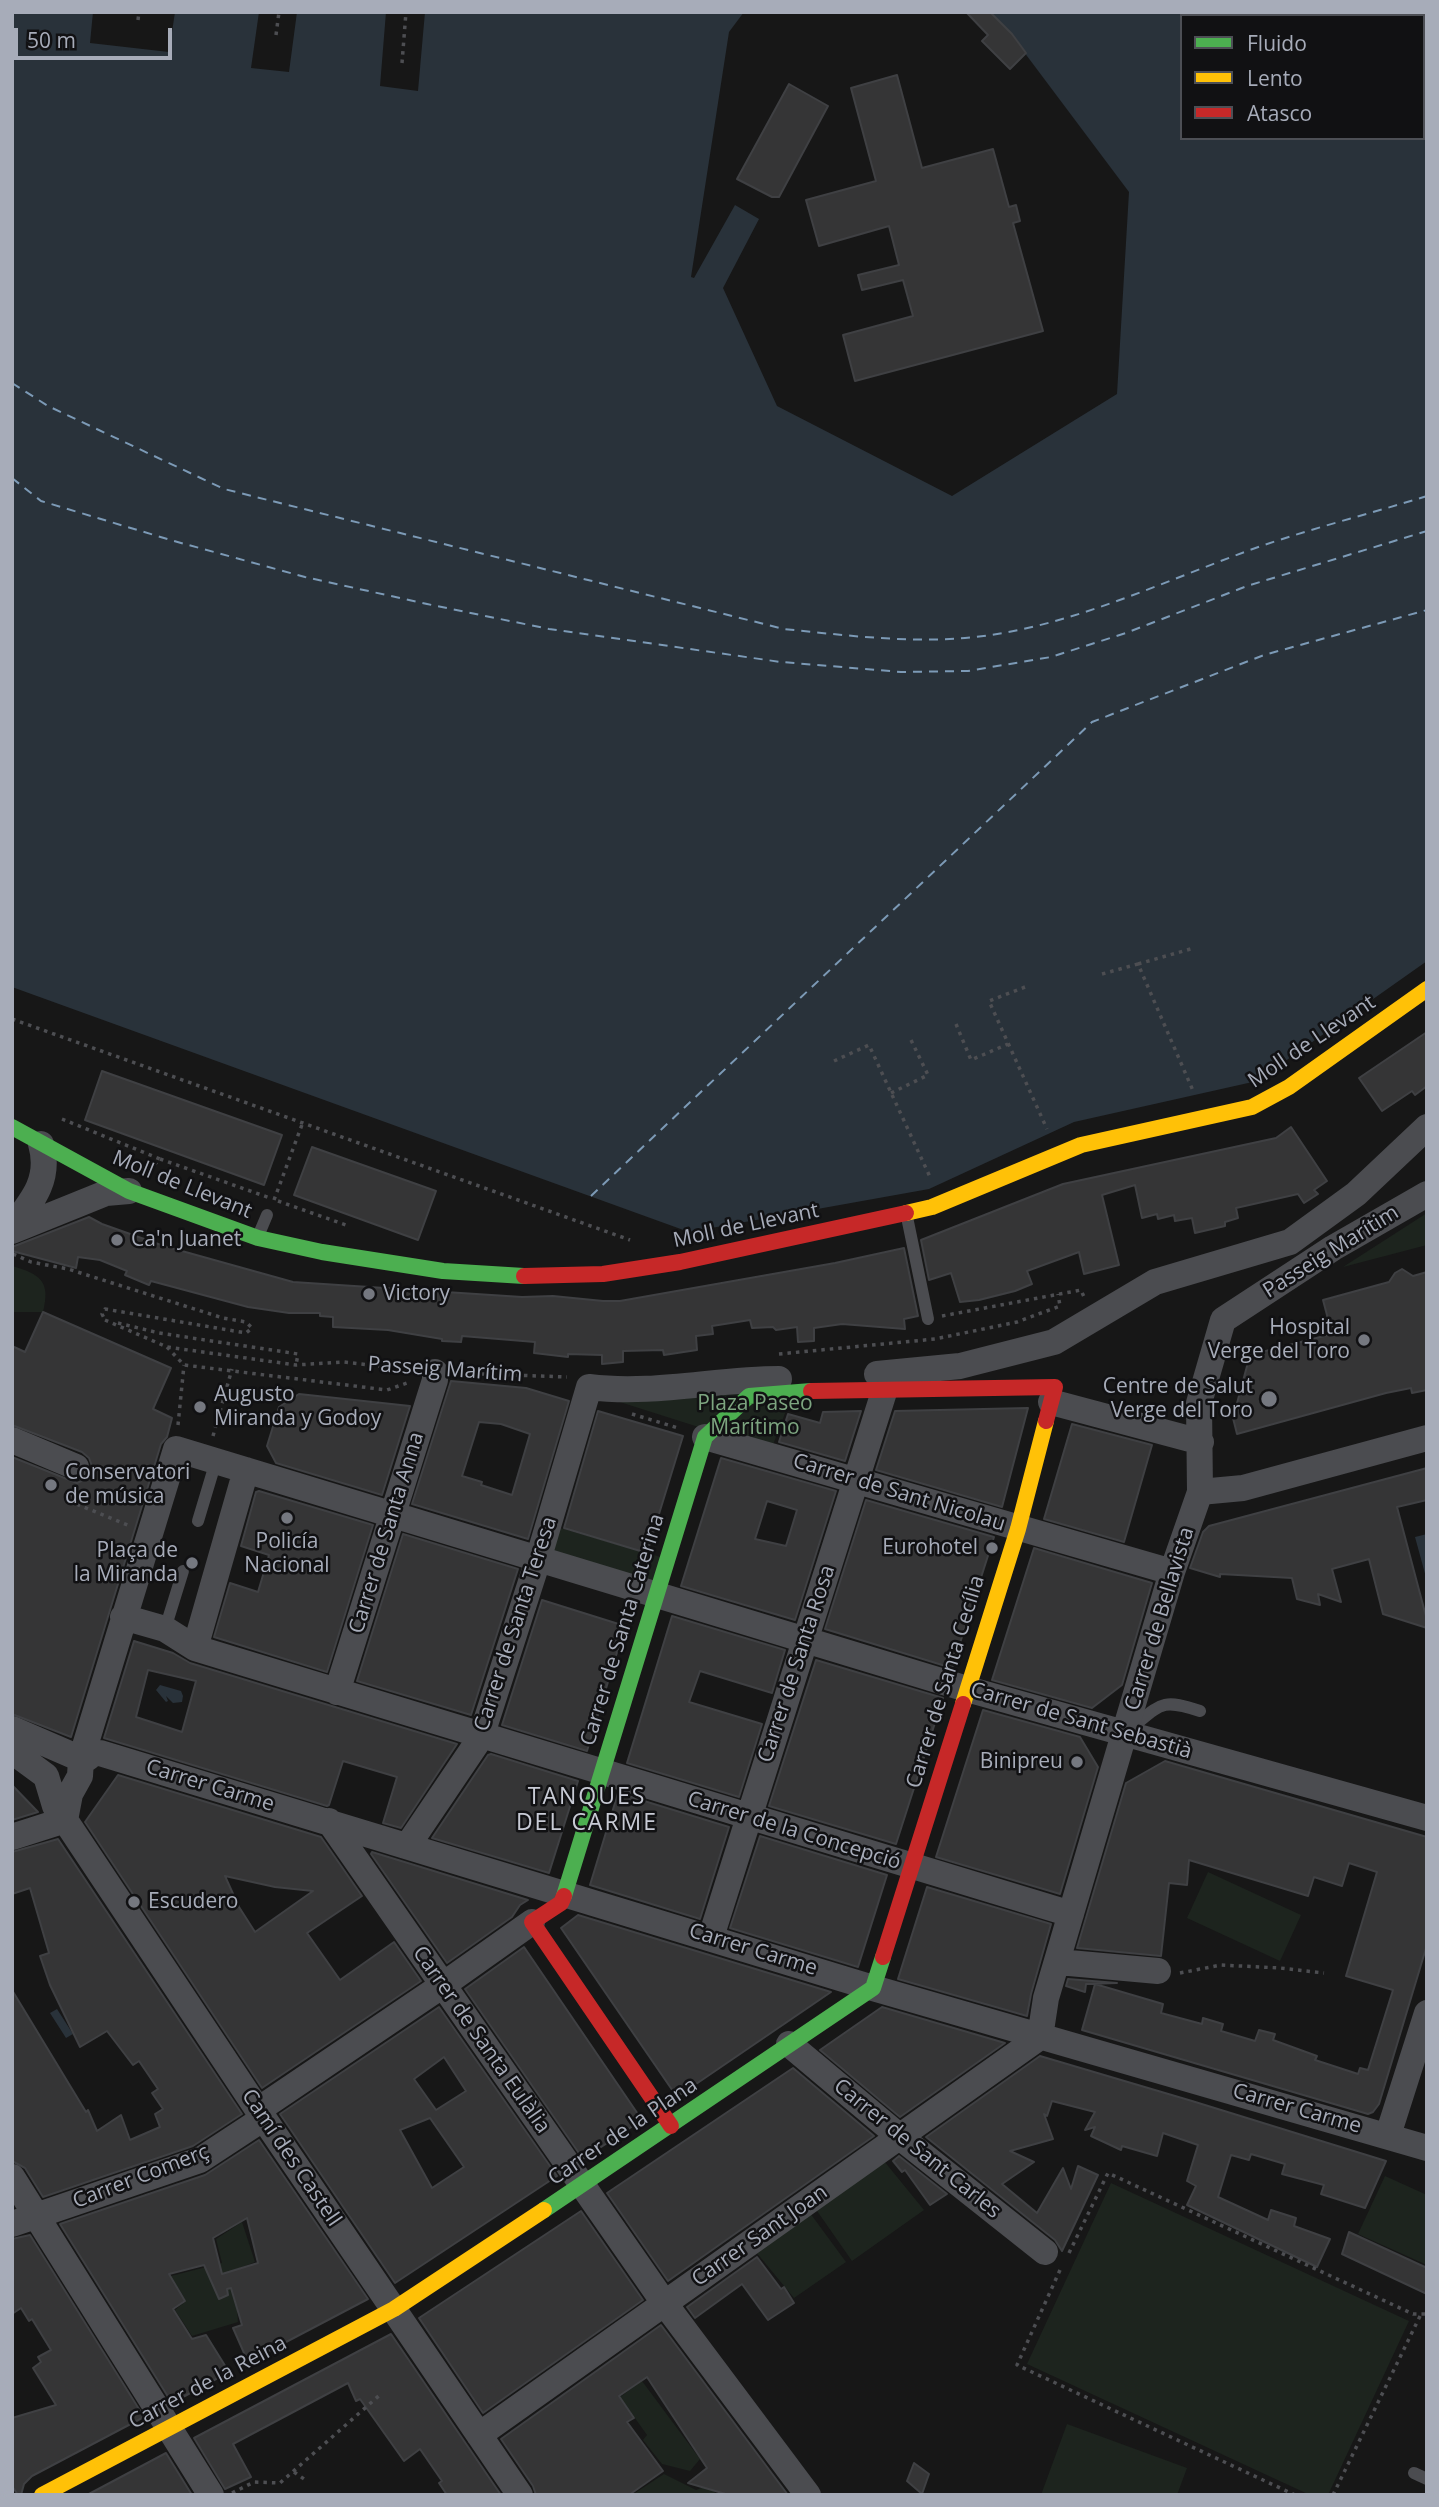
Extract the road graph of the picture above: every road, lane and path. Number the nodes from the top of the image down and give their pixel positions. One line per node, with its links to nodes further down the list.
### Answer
1 (139, 12): 4 (path)
2 (279, 12): 5 (path)
3 (406, 12): 6 (path)
4 (138, 20)
5 (276, 35)
6 (402, 63)
7 (1194, 948): 8 (path)
8 (1138, 964): 9 (path); 18 (path)
9 (1102, 974)
10 (1025, 987): 15 (path)
11 (1427, 989): 30 (street, Moll de Llevant)
12 (12, 1019): 20 (path)
13 (956, 1024): 15 (path)
14 (911, 1040): 17 (path)
15 (1008, 1044): 23 (path)
16 (834, 1061): 17 (path)
17 (891, 1093): 26 (path)
18 (1195, 1095)
19 (60, 1119): 25 (path)
20 (303, 1122): 29 (path); 35 (path)
21 (12, 1127): 24 (street, Moll de Llevant)
22 (1427, 1127): 47 (street)
23 (1049, 1133)
24 (41, 1144): 27 (street, Moll de Llevant); 33 (street)
25 (160, 1159): 27 (path); 29 (path)
26 (934, 1187)
27 (129, 1191): 33 (street); 34 (street, Moll de Llevant)
28 (1427, 1194): 53 (street, Passeig Marítim)
29 (274, 1199): 31 (path); 32 (path)
30 (906, 1213): 34 (street, Moll de Llevant); 39 (lane)
31 (268, 1215): 34 (lane)
32 (356, 1228)
33 (12, 1229)
34 (258, 1238)
35 (641, 1240)
36 (12, 1254): 40 (path)
37 (1081, 1290): 38 (path)
38 (1058, 1294): 39 (path); 42 (path)
39 (928, 1319)
40 (105, 1320): 41 (path); 44 (path)
41 (167, 1347): 43 (path); 44 (path, Passeig Marítim)
42 (769, 1355)
43 (184, 1365): 45 (path); 54 (path)
44 (296, 1365): 46 (path, Passeig Marítim)
45 (232, 1369): 46 (path); 55 (path)
46 (435, 1373): 47 (path, Passeig Marítim); 61 (street, Carrer de Santa Anna)
47 (586, 1388): 50 (path); 65 (street, Carrer de Santa Teresa)
48 (884, 1392): 49 (street); 50 (street, Carrer de Santa Caterina); 58 (street, Carrer de Santa Rosa)
49 (1053, 1395): 53 (street); 63 (street, Carrer de Santa Cecília)
50 (705, 1437): 58 (street, Carrer de Sant Nicolau); 68 (street, Carrer de Santa Caterina)
51 (1427, 1438): 59 (street)
52 (12, 1440): 56 (street)
53 (1201, 1442): 59 (street, Carrer de Bellavista)
54 (176, 1449): 55 (street); 64 (street)
55 (211, 1459): 57 (street); 62 (lane)
56 (76, 1467)
57 (252, 1471): 61 (street); 72 (street)
58 (857, 1479): 63 (street, Carrer de Sant Nicolau); 71 (street, Carrer de Santa Rosa)
59 (1200, 1492): 67 (street, Carrer de Bellavista)
60 (72, 1493): 64 (path)
61 (392, 1515): 65 (street); 74 (street, Carrer de Santa Anna)
62 (198, 1521)
63 (1017, 1529): 67 (street, Carrer de Sant Nicolau); 73 (street, Carrer de Santa Cecília)
64 (148, 1534): 69 (street)
65 (538, 1560): 68 (street, Carrer de Sant Sebastià); 78 (street, Carrer de Santa Teresa)
66 (183, 1571): 70 (lane)
67 (1172, 1573): 77 (street, Carrer de Bellavista)
68 (656, 1595): 71 (street, Carrer de Sant Sebastià); 81 (street, Carrer de Santa Caterina)
69 (123, 1617): 70 (street); 80 (street)
70 (164, 1629): 72 (street)
71 (804, 1639): 73 (street, Carrer de Sant Sebastià); 83 (street, Carrer de Santa Rosa)
72 (195, 1648): 74 (street, Carrer de la Concepció)
73 (967, 1689): 77 (street, Carrer de Sant Sebastià); 89 (street, Carrer de Santa Cecília)
74 (337, 1692): 78 (street, Carrer de la Concepció)
75 (1200, 1711): 77 (lane)
76 (12, 1730): 80 (street)
77 (1125, 1734): 84 (street, Carrer de Sant Sebastià); 91 (street, Carrer de Bellavista)
78 (481, 1737): 81 (street, Carrer de la Concepció); 88 (street, Carrer de Santa Teresa)
79 (12, 1751): 82 (street)
80 (82, 1760): 82 (street); 85 (street); 86 (street, Carrer Carme)
81 (601, 1773): 83 (street, Carrer de la Concepció); 90 (street, Carrer de Santa Caterina)
82 (46, 1776): 85 (street, Camí des Castell)
83 (749, 1817): 89 (street, Carrer de la Concepció); 93 (street, Carrer de Santa Rosa)
84 (1427, 1818)
85 (65, 1820): 87 (street); 102 (street, Camí des Castell)
86 (329, 1821): 88 (street, Carrer Carme); 97 (street, Carrer de Santa Eulàlia)
87 (12, 1838)
88 (408, 1845): 90 (street, Carrer Carme)
89 (910, 1866): 91 (street, Carrer de la Concepció); 98 (street, Carrer de Santa Cecília)
90 (565, 1894): 92 (street); 93 (street, Carrer Carme)
91 (1071, 1914): 94 (street, Carrer de Bellavista)
92 (532, 1922): 97 (street, Carrer Comerç); 103 (street)
93 (711, 1937): 98 (street, Carrer Carme)
94 (1058, 1962): 95 (street); 100 (street, Carrer de Bellavista)
95 (1158, 1971): 96 (path)
96 (1324, 1973)
97 (443, 1985): 102 (street, Carrer Comerç); 108 (street, Carrer de Santa Eulàlia)
98 (873, 1988): 100 (street, Carrer Carme); 101 (street, Carrer de la Plana)
99 (1427, 2012): 104 (street)
100 (1040, 2037): 104 (street, Carrer Carme); 105 (street, Carrer Sant Joan)
101 (789, 2044): 103 (street, Carrer de la Plana); 105 (street, Carrer de Sant Carles)
102 (261, 2114): 109 (street, Carrer Comerç); 112 (street, Camí des Castell)
103 (671, 2126): 108 (street, Carrer de la Plana)
104 (1388, 2135): 106 (street, Carrer Carme)
105 (900, 2137): 110 (street, Carrer de Sant Carles); 111 (street, Carrer Sant Joan)
106 (1427, 2148)
107 (12, 2177): 109 (street)
108 (580, 2185): 111 (street, Carrer de Santa Eulàlia); 112 (street, Carrer de la Plana)
109 (24, 2220): 115 (street)
110 (1056, 2254): 113 (path); 126 (path)
111 (665, 2304): 116 (street, Carrer Sant Joan); 125 (street, Carrer de Santa Eulàlia)
112 (394, 2309): 115 (street, Carrer de la Reina); 116 (street, Camí des Castell)
113 (1425, 2313): 127 (path)
114 (382, 2393): 117 (path)
115 (169, 2427): 121 (street, Carrer de la Reina); 122 (street)
116 (479, 2435): 124 (street, Camí des Castell)
117 (294, 2472): 120 (path); 123 (path)
118 (1414, 2473): 119 (lane)
119 (1427, 2479)
120 (307, 2481)
121 (41, 2495)
122 (211, 2495)
123 (230, 2495)
124 (520, 2495)
125 (808, 2495)
126 (1295, 2495)
127 (1333, 2495)

